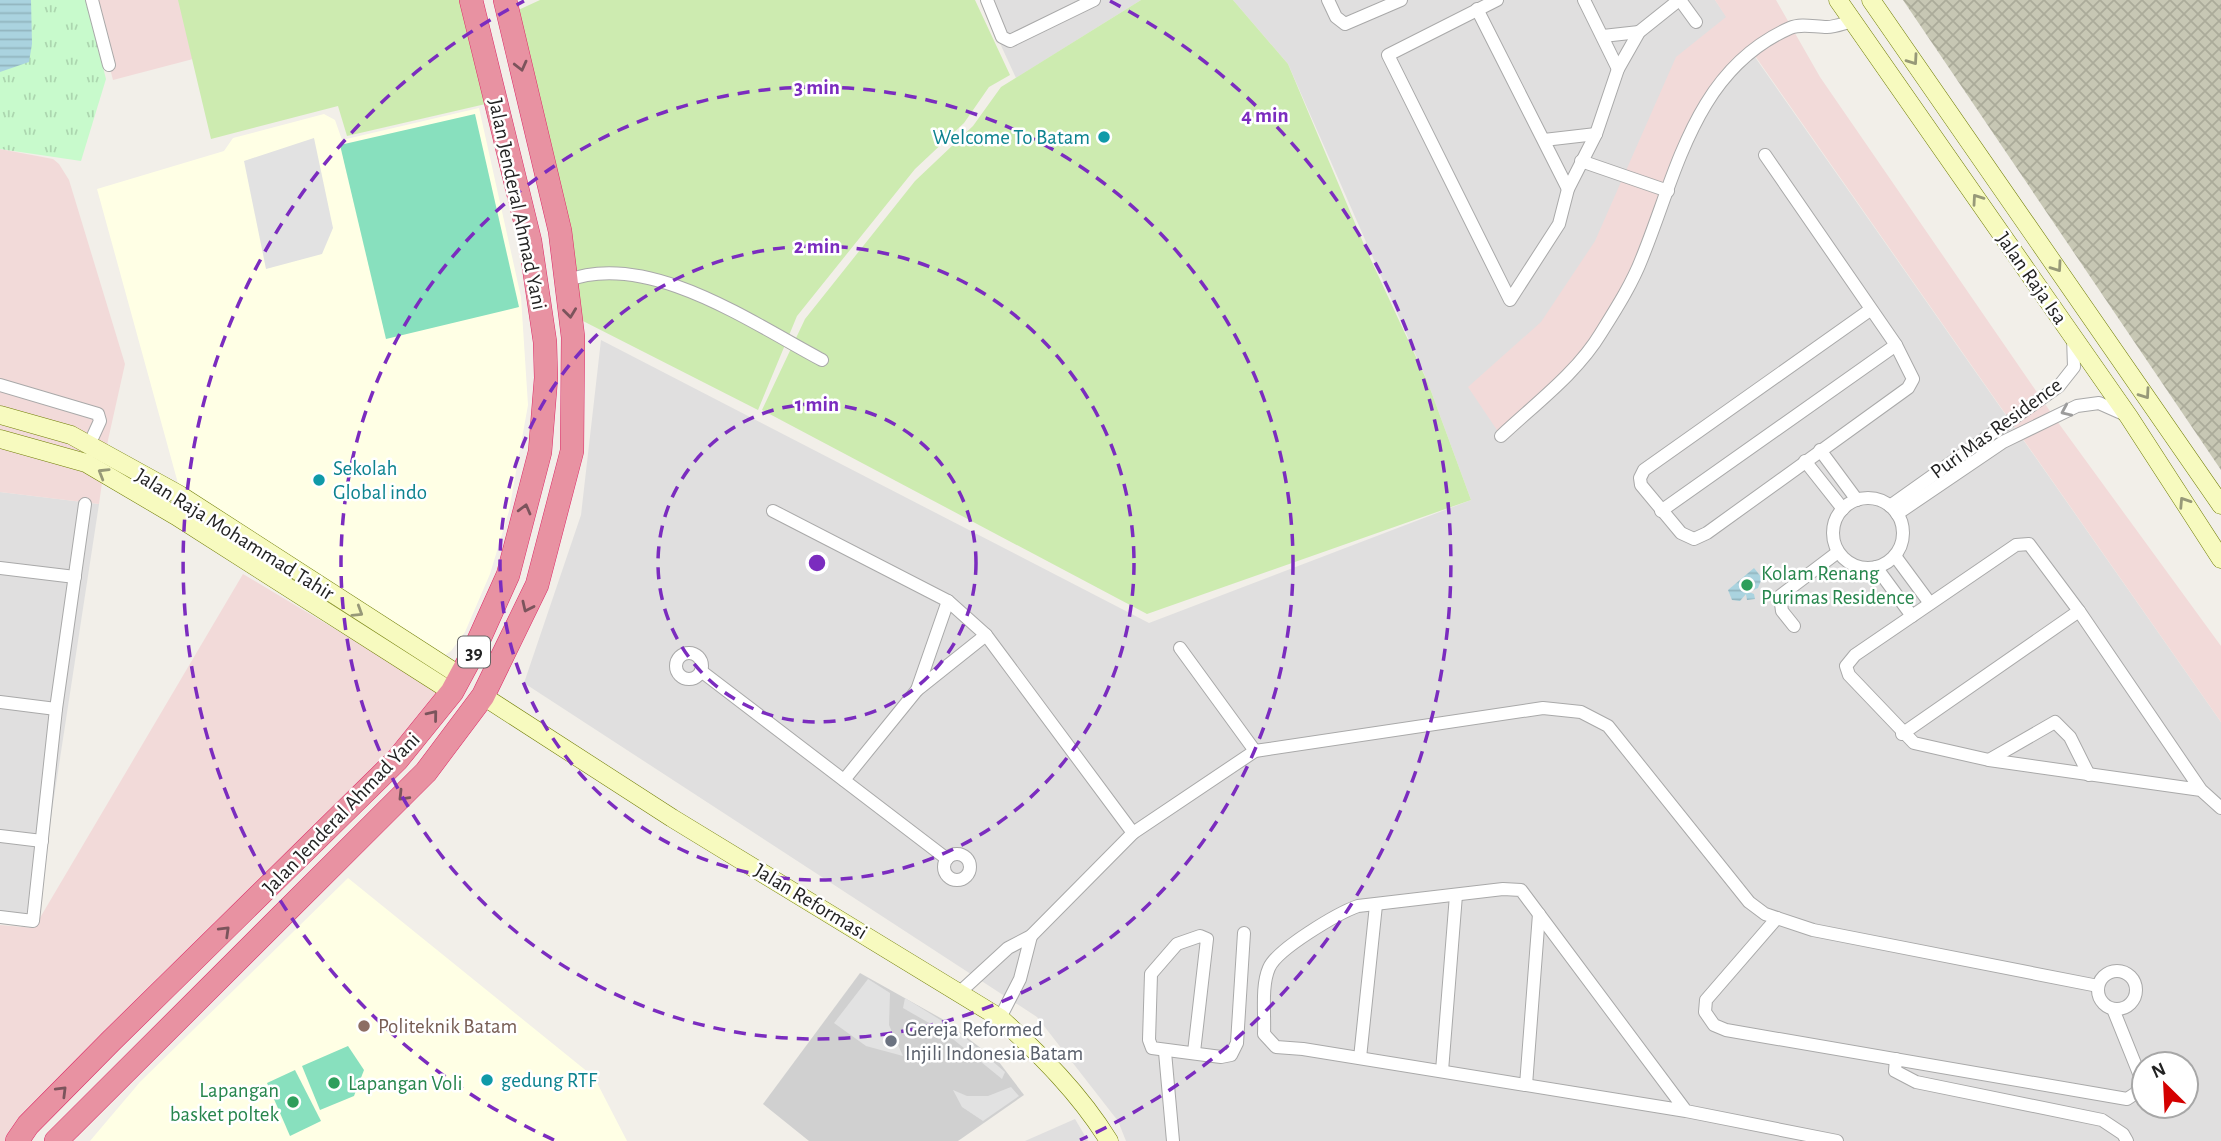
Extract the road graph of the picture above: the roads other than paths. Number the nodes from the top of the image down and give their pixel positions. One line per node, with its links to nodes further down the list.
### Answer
1 (92, 0): 19 (street)
2 (471, 0): 63 (highway, Jalan Jenderal Ahmad Yani / 39, one-way to 2)
3 (987, 0): 13 (street)
4 (1094, 0): 13 (street)
5 (1328, 0): 6 (street)
6 (1401, 0)
7 (1497, 0): 14 (street)
8 (1584, 0): 18 (street)
9 (1680, 0): 16 (street); 17 (street)
10 (1838, 0): 15 (main road, Jalan Raja Isa)
11 (1875, 1): 27 (main road, Jalan Raja Isa, one-way to 27)
12 (510, 2): 29 (highway, Jalan Jenderal Ahmad Yani / 39, one-way to 29)
13 (1072, 5)
14 (1477, 9): 22 (street); 25 (street)
15 (1853, 21): 26 (street); 28 (main road, Jalan Raja Isa, one-way to 15)
16 (1696, 22)
17 (1639, 32): 18 (street); 20 (street)
18 (1603, 36): 20 (street)
19 (109, 65)
20 (1618, 69): 21 (street)
21 (1597, 134): 22 (street); 24 (street)
22 (1544, 140): 25 (street)
23 (1765, 155): 30 (street)
24 (1581, 161): 25 (street); 26 (street)
25 (1568, 190)
26 (1668, 191): 37 (street)
27 (2034, 234): 28 (main road); 44 (main road, Jalan Raja Isa, one-way to 44)
28 (2012, 249): 31 (main road, Jalan Raja Isa)
29 (566, 281): 33 (street); 65 (highway, Jalan Jenderal Ahmad Yani / 39, one-way to 65)
30 (1870, 310): 32 (street); 48 (street)
31 (2073, 335): 36 (main road, Jalan Raja Isa); 46 (street, Puri Mas Residence)
32 (1896, 345): 40 (street); 48 (street)
33 (821, 360)
34 (0, 385): 39 (street)
35 (0, 415): 39 (main road, Jalan Raja Mohammad Tahir)
36 (2129, 417): 46 (street, Puri Mas Residence, one-way to 46); 51 (main road, Jalan Raja Isa, one-way to 36)
37 (1501, 436)
38 (0, 439): 63 (main road, Jalan Raja Mohammad Tahir, one-way to 38)
39 (89, 445): 63 (main road, Jalan Raja Mohammad Tahir, one-way to 63)
40 (1820, 450): 41 (street); 42 (street)
41 (1805, 461): 45 (street); 48 (street)
42 (1857, 500): 45 (street); 46 (street)
43 (85, 504): 54 (street)
44 (2221, 505)
45 (1843, 509): 49 (street)
46 (1894, 510): 50 (street)
47 (773, 511): 55 (street)
48 (1661, 511)
49 (1838, 552): 52 (street); 59 (street)
50 (1895, 556): 52 (street); 56 (street)
51 (2221, 559)
52 (1875, 567): 58 (street)
53 (0, 568): 54 (street)
54 (75, 577): 67 (street)
55 (948, 601): 60 (street); 64 (street)
56 (1929, 602): 57 (street); 58 (street)
57 (2079, 611): 68 (street); 73 (street)
58 (1912, 616): 68 (street)
59 (1794, 626)
60 (986, 635): 64 (street); 75 (street)
61 (1181, 648): 69 (street)
62 (701, 671): 72 (street)
63 (455, 683): 97 (highway, Jalan Jenderal Ahmad Yani / 39, one-way to 63)
64 (917, 690): 72 (street)
65 (483, 696): 87 (main road, Jalan Reformasi); 98 (highway, Jalan Jenderal Ahmad Yani / 39, one-way to 98)
66 (0, 702): 67 (street)
67 (57, 709): 77 (street)
68 (1902, 734): 70 (street)
69 (1255, 751): 75 (street); 83 (street)
70 (1989, 760): 71 (street); 71 (street)
71 (2089, 775): 73 (street)
72 (844, 780): 78 (street)
73 (2201, 790): 74 (street)
74 (2221, 808)
75 (1133, 833): 85 (street)
76 (0, 835): 77 (street)
77 (42, 841): 82 (street)
78 (947, 859)
79 (1456, 895): 80 (street); 81 (street); 94 (street)
80 (1376, 905): 92 (street); 92 (street)
81 (1539, 914): 95 (street); 96 (street)
82 (0, 917)
83 (1777, 918): 86 (street); 93 (street)
84 (1244, 933): 91 (street)
85 (1031, 936): 87 (street); 89 (street)
86 (2098, 986): 88 (street); 88 (street)
87 (960, 992): 89 (main road, Jalan Reformasi)
88 (2113, 1009): 93 (street)
89 (1000, 1018): 99 (main road, Jalan Reformasi)
90 (1165, 1052): 91 (street); 91 (street); 100 (street)
91 (1194, 1052)
92 (1360, 1058): 94 (street)
93 (1896, 1059): 102 (street)
94 (1442, 1071): 95 (street)
95 (1526, 1085): 96 (street)
96 (1686, 1111): 101 (street)
97 (17, 1141)
98 (56, 1141)
99 (1109, 1141)
100 (1173, 1141)
101 (1837, 1141)
102 (2127, 1141)

